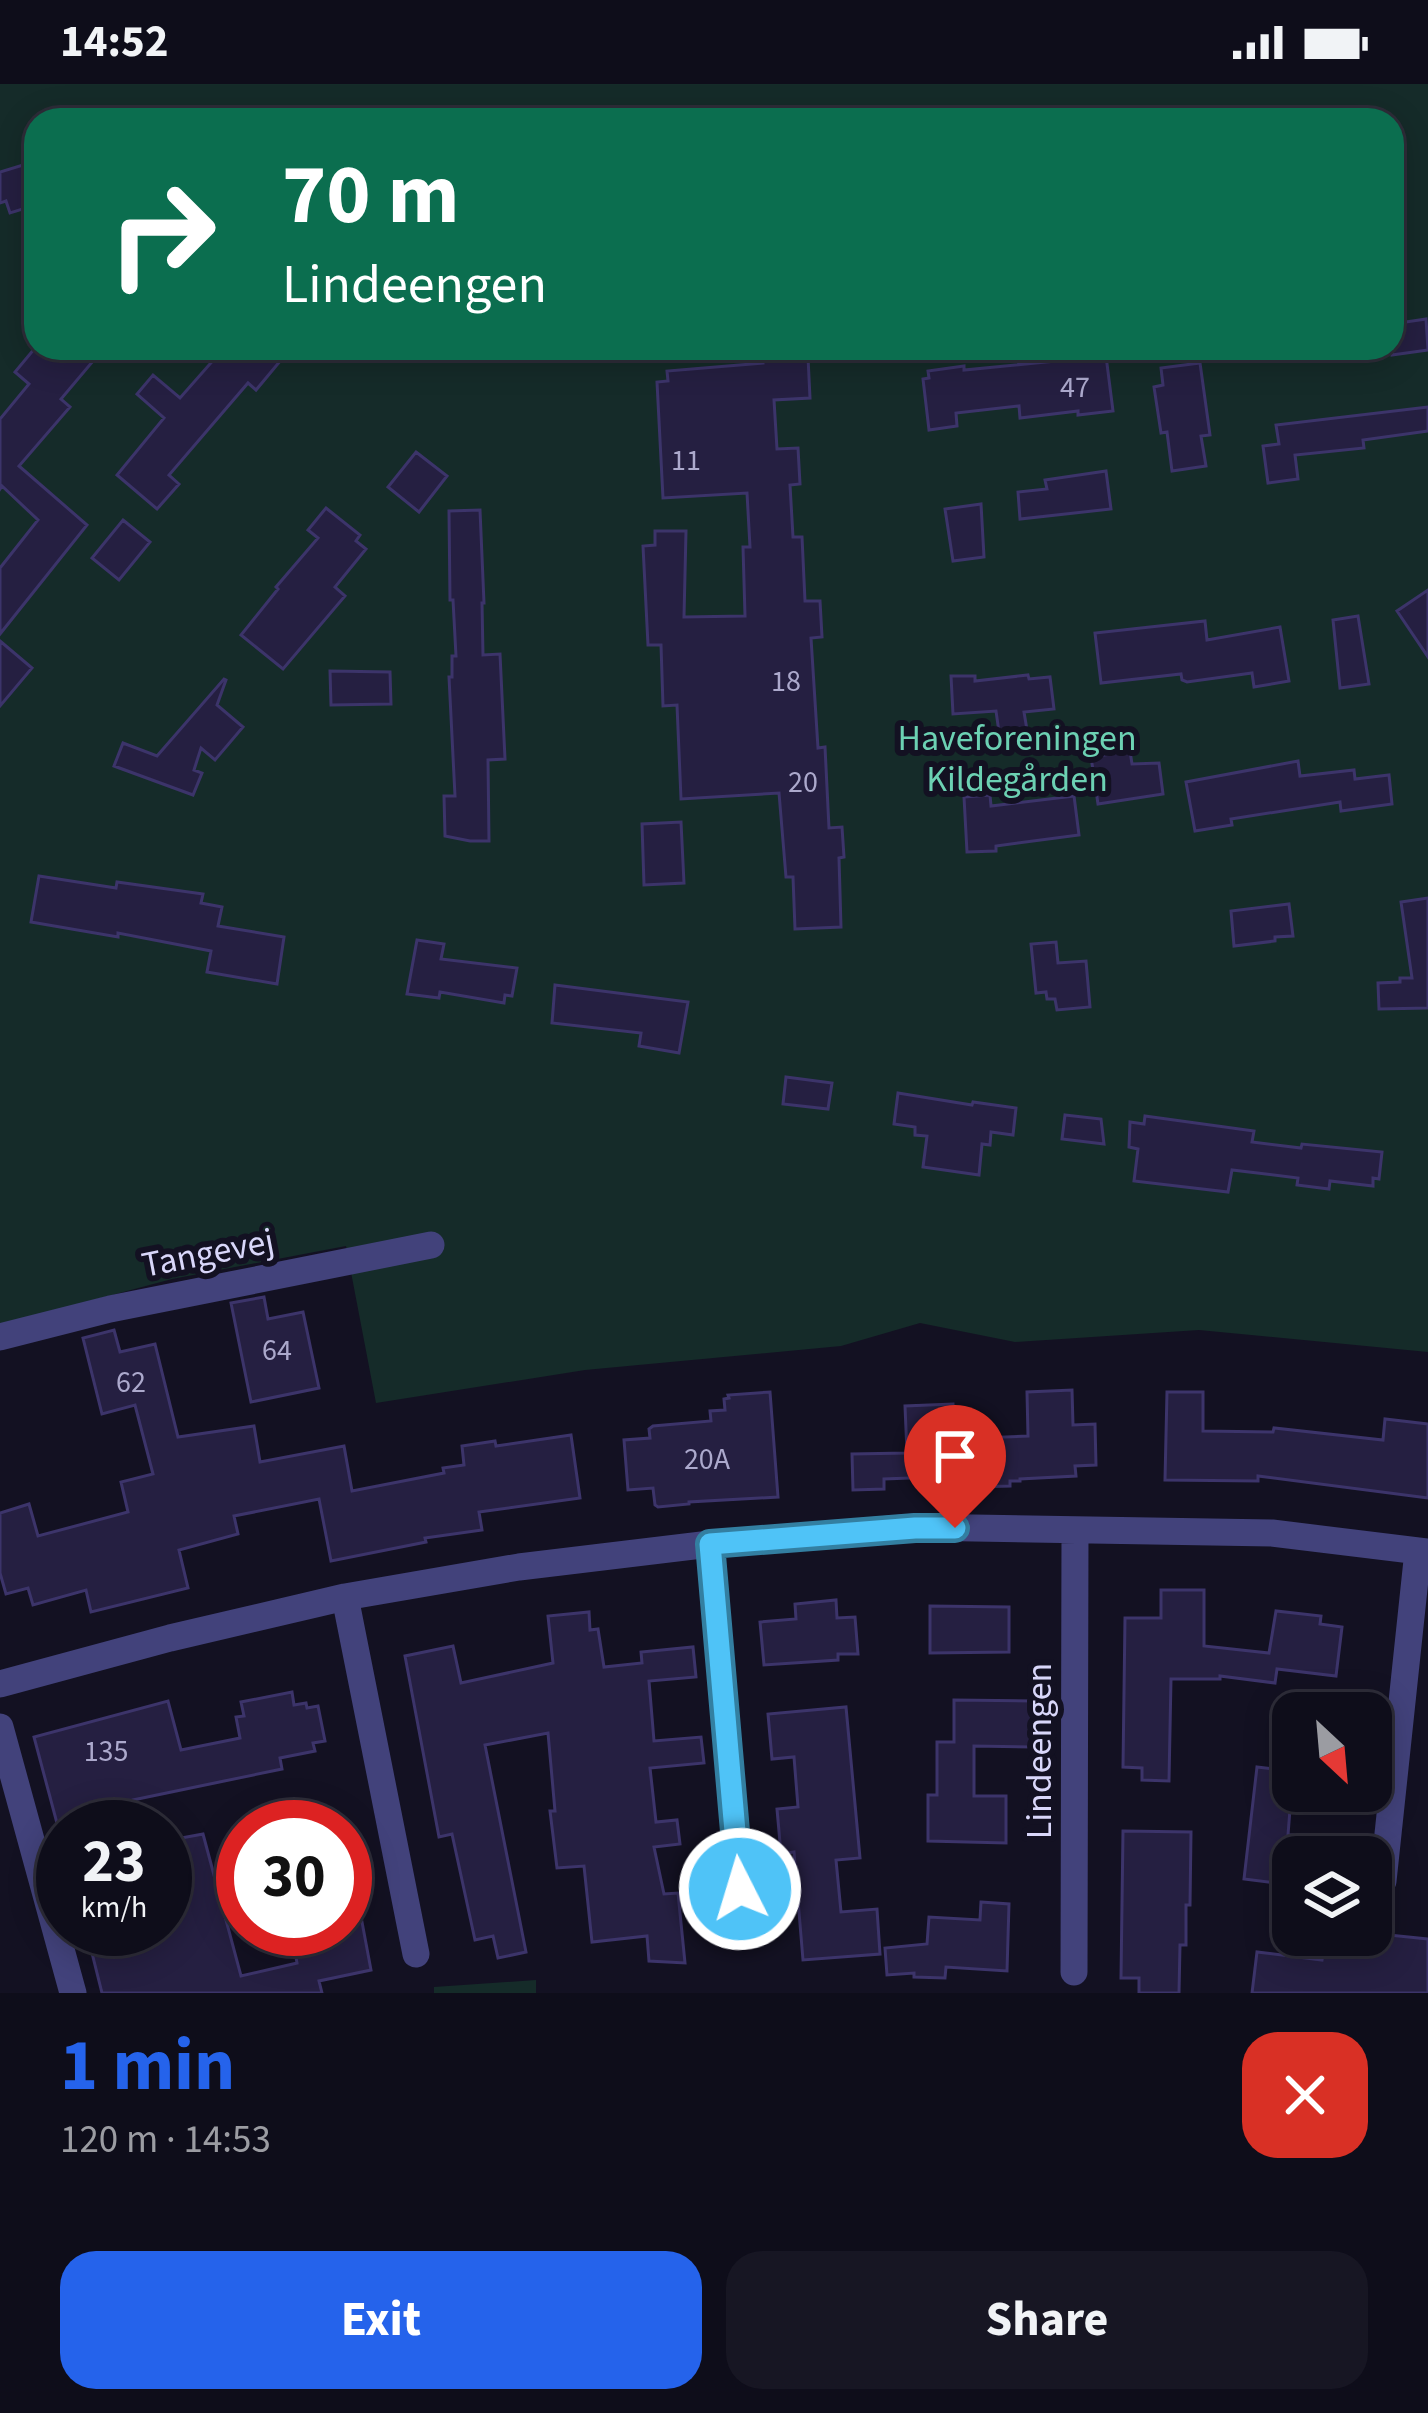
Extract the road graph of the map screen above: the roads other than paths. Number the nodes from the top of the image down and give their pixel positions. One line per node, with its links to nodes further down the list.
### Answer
1 (431, 1245): 2 (street, Tangevej)
2 (0, 1337)
3 (1076, 1531): 4 (street); 5 (street); 12 (street, Lindeengen)
4 (710, 1544): 6 (street); 10 (street)
5 (1423, 1551): 9 (street)
6 (345, 1597): 7 (street); 11 (street)
7 (0, 1684)
8 (0, 1727): 13 (street)
9 (1388, 1836)
10 (744, 1932)
11 (416, 1954)
12 (1074, 1972)
13 (73, 1993)

